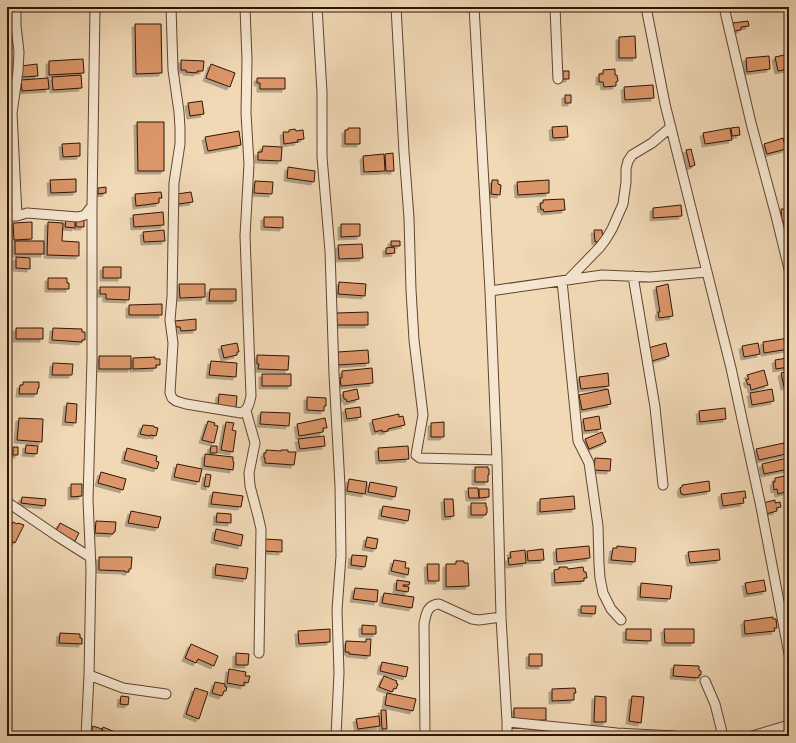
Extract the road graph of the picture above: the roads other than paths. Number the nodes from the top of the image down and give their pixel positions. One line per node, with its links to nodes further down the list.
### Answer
1 (16, 7): 15 (street)
2 (95, 7): 13 (street)
3 (171, 7): 22 (street)
4 (245, 7): 22 (street)
5 (317, 7): 39 (street)
6 (396, 7): 23 (street)
7 (474, 7): 21 (street)
8 (555, 7): 11 (street)
9 (646, 7): 12 (street)
10 (724, 7): 17 (street)
11 (558, 79)
12 (671, 126): 18 (street); 20 (street)
13 (92, 206): 15 (street); 26 (street)
14 (7, 216): 15 (street); 16 (street)
15 (18, 216)
16 (7, 220)
17 (789, 269)
18 (707, 272): 19 (street); 30 (street)
19 (633, 276): 20 (street); 24 (street)
20 (565, 280): 21 (street); 28 (street)
21 (490, 291): 23 (street)
22 (246, 411): 29 (street)
23 (497, 460): 27 (street)
24 (663, 485)
25 (7, 502): 26 (street)
26 (90, 557): 31 (street)
27 (501, 617): 34 (street); 40 (street)
28 (621, 620)
29 (259, 653)
30 (789, 654)
31 (89, 676): 33 (street); 38 (street)
32 (705, 680): 43 (street)
33 (166, 694)
34 (507, 722): 36 (street); 41 (street)
35 (789, 724): 44 (street)
36 (584, 733): 37 (street)
37 (638, 735): 42 (street)
38 (86, 736)
39 (336, 736)
40 (425, 736)
41 (507, 736)
42 (674, 736)
43 (723, 736)
44 (752, 736)

